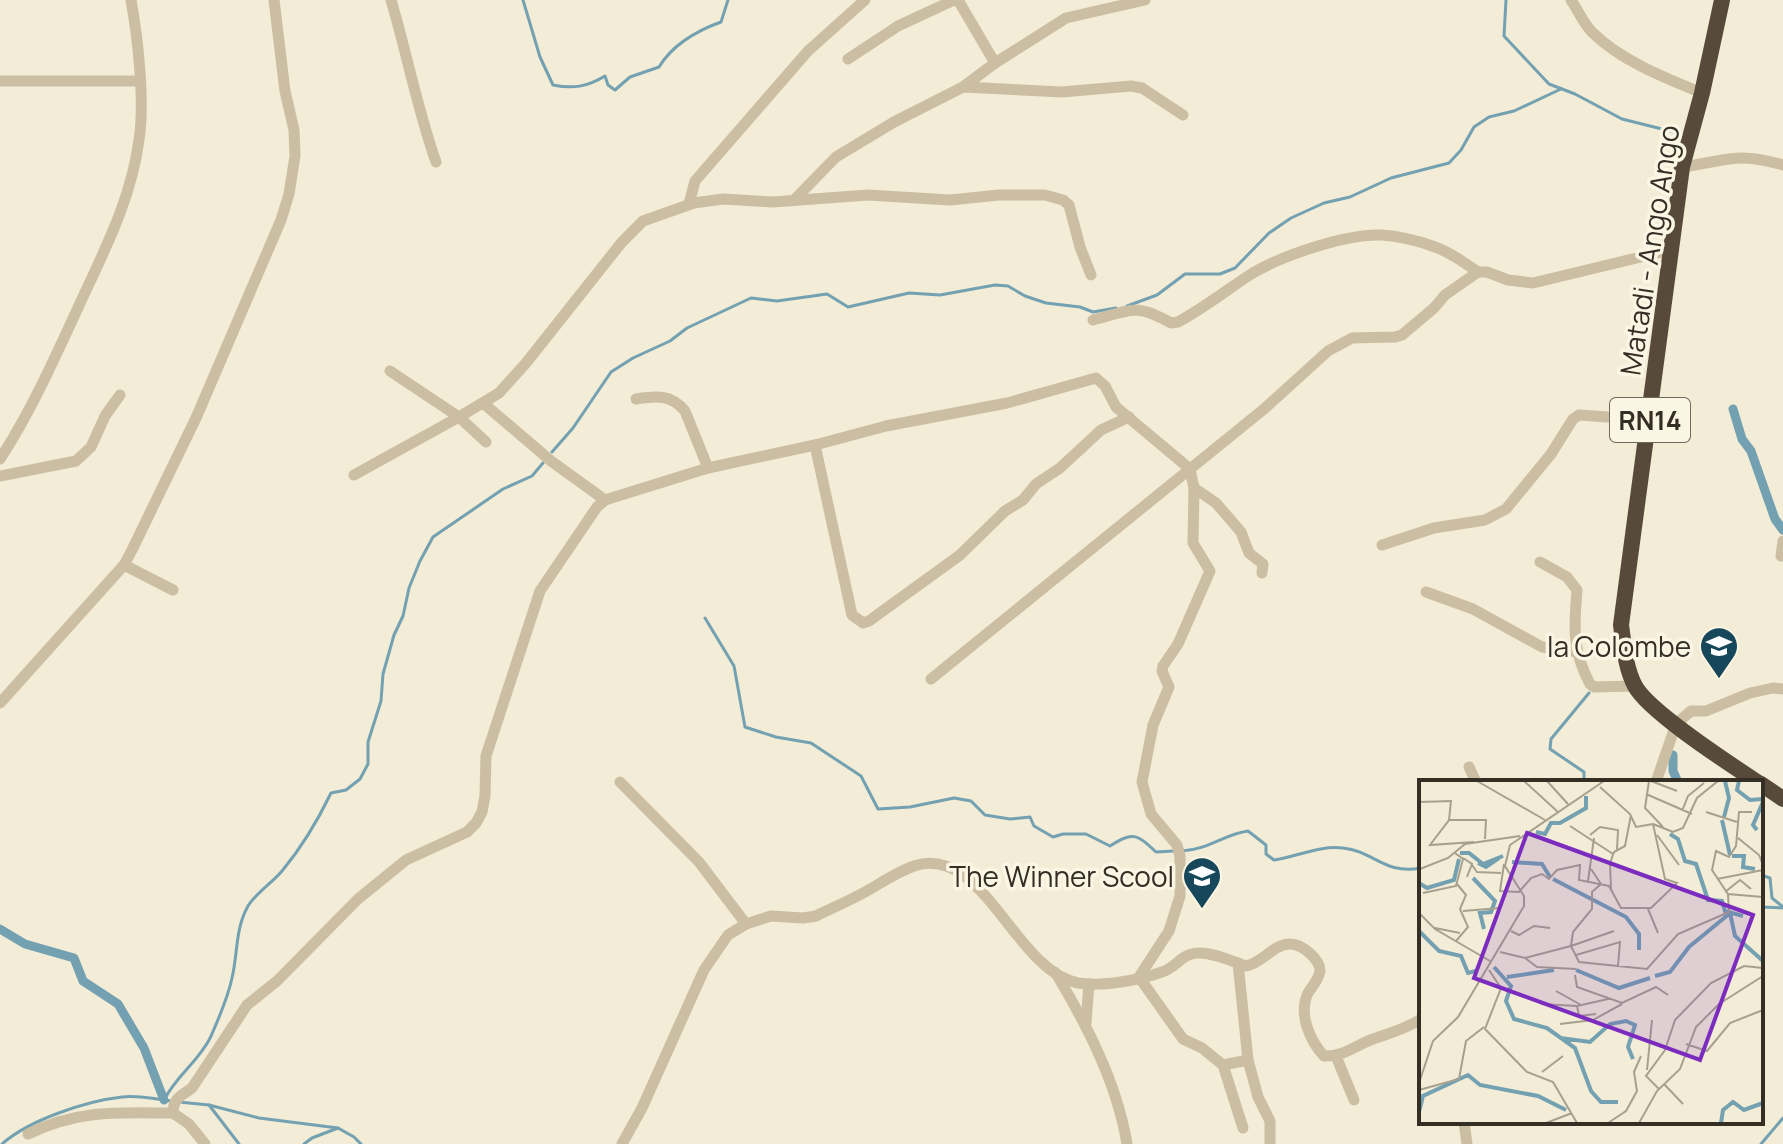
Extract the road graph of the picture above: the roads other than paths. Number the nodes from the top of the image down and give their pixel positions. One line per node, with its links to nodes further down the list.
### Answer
1 (131, 0): 12 (street)
2 (274, 0): 45 (street)
3 (391, 0): 16 (street)
4 (865, 0): 20 (street)
5 (956, 0): 9 (street); 10 (street)
6 (1145, 0): 10 (street)
7 (1571, 0): 14 (street)
8 (1722, 0): 14 (highway, Matadi - Ango Ango / RN14)
9 (848, 59)
10 (995, 63): 13 (street)
11 (0, 81): 12 (street)
12 (139, 81): 34 (street)
13 (963, 87): 15 (street); 19 (street)
14 (1702, 93): 18 (highway, Matadi - Ango Ango / RN14)
15 (1183, 115)
16 (436, 162)
17 (1783, 165): 18 (street)
18 (1682, 167): 21 (highway, Matadi - Ango Ango / RN14)
19 (795, 199): 20 (street); 23 (street)
20 (689, 204): 28 (street)
21 (1670, 250): 22 (street); 31 (highway, Matadi - Ango Ango / RN14)
22 (1478, 272): 24 (street); 36 (street)
23 (1091, 275)
24 (1093, 320)
25 (390, 371): 29 (street)
26 (120, 395): 38 (street)
27 (636, 399): 35 (street)
28 (483, 403): 29 (street); 40 (street)
29 (459, 417): 32 (street); 37 (street)
30 (1129, 417): 33 (street); 33 (street); 36 (street)
31 (1650, 420): 42 (street); 51 (highway, Matadi - Ango Ango / RN14)
32 (486, 442)
33 (815, 445): 35 (street)
34 (0, 459)
35 (708, 468): 40 (street)
36 (1190, 469): 39 (street); 50 (street)
37 (354, 475)
38 (0, 476)
39 (1194, 488): 46 (street); 65 (street)
40 (605, 500): 73 (street)
41 (1783, 541): 43 (street)
42 (1382, 545)
43 (1781, 556)
44 (1540, 562): 49 (street)
45 (124, 565): 47 (street); 53 (street)
46 (1262, 573)
47 (173, 590)
48 (1426, 592): 49 (street)
49 (1578, 652): 51 (street)
50 (931, 679)
51 (1635, 686): 54 (highway, Matadi - Ango Ango / RN14)
52 (1783, 689): 54 (street)
53 (0, 703)
54 (1676, 724): 57 (street); 58 (highway, Matadi - Ango Ango / RN14)
55 (1469, 767): 56 (street)
56 (1475, 780)
57 (1657, 780)
58 (1755, 780)
59 (620, 782): 62 (street)
60 (1763, 786): 61 (highway, Matadi - Ango Ango / RN14)
61 (1783, 799)
62 (746, 924): 64 (street); 78 (street)
63 (1238, 963): 65 (street); 69 (street); 70 (street)
64 (1055, 972): 66 (street); 68 (street)
65 (1139, 977): 66 (street); 71 (street)
66 (1089, 984): 68 (street)
67 (1419, 1020): 69 (street)
68 (1086, 1023): 79 (street)
69 (1336, 1056): 72 (street)
70 (1248, 1060): 71 (street); 80 (street)
71 (1223, 1065): 75 (street)
72 (1354, 1100)
73 (175, 1105): 76 (street); 77 (street)
74 (1464, 1124): 81 (street)
75 (1243, 1128)
76 (28, 1134)
77 (205, 1144)
78 (622, 1144)
79 (1127, 1144)
80 (1270, 1144)
81 (1467, 1144)

